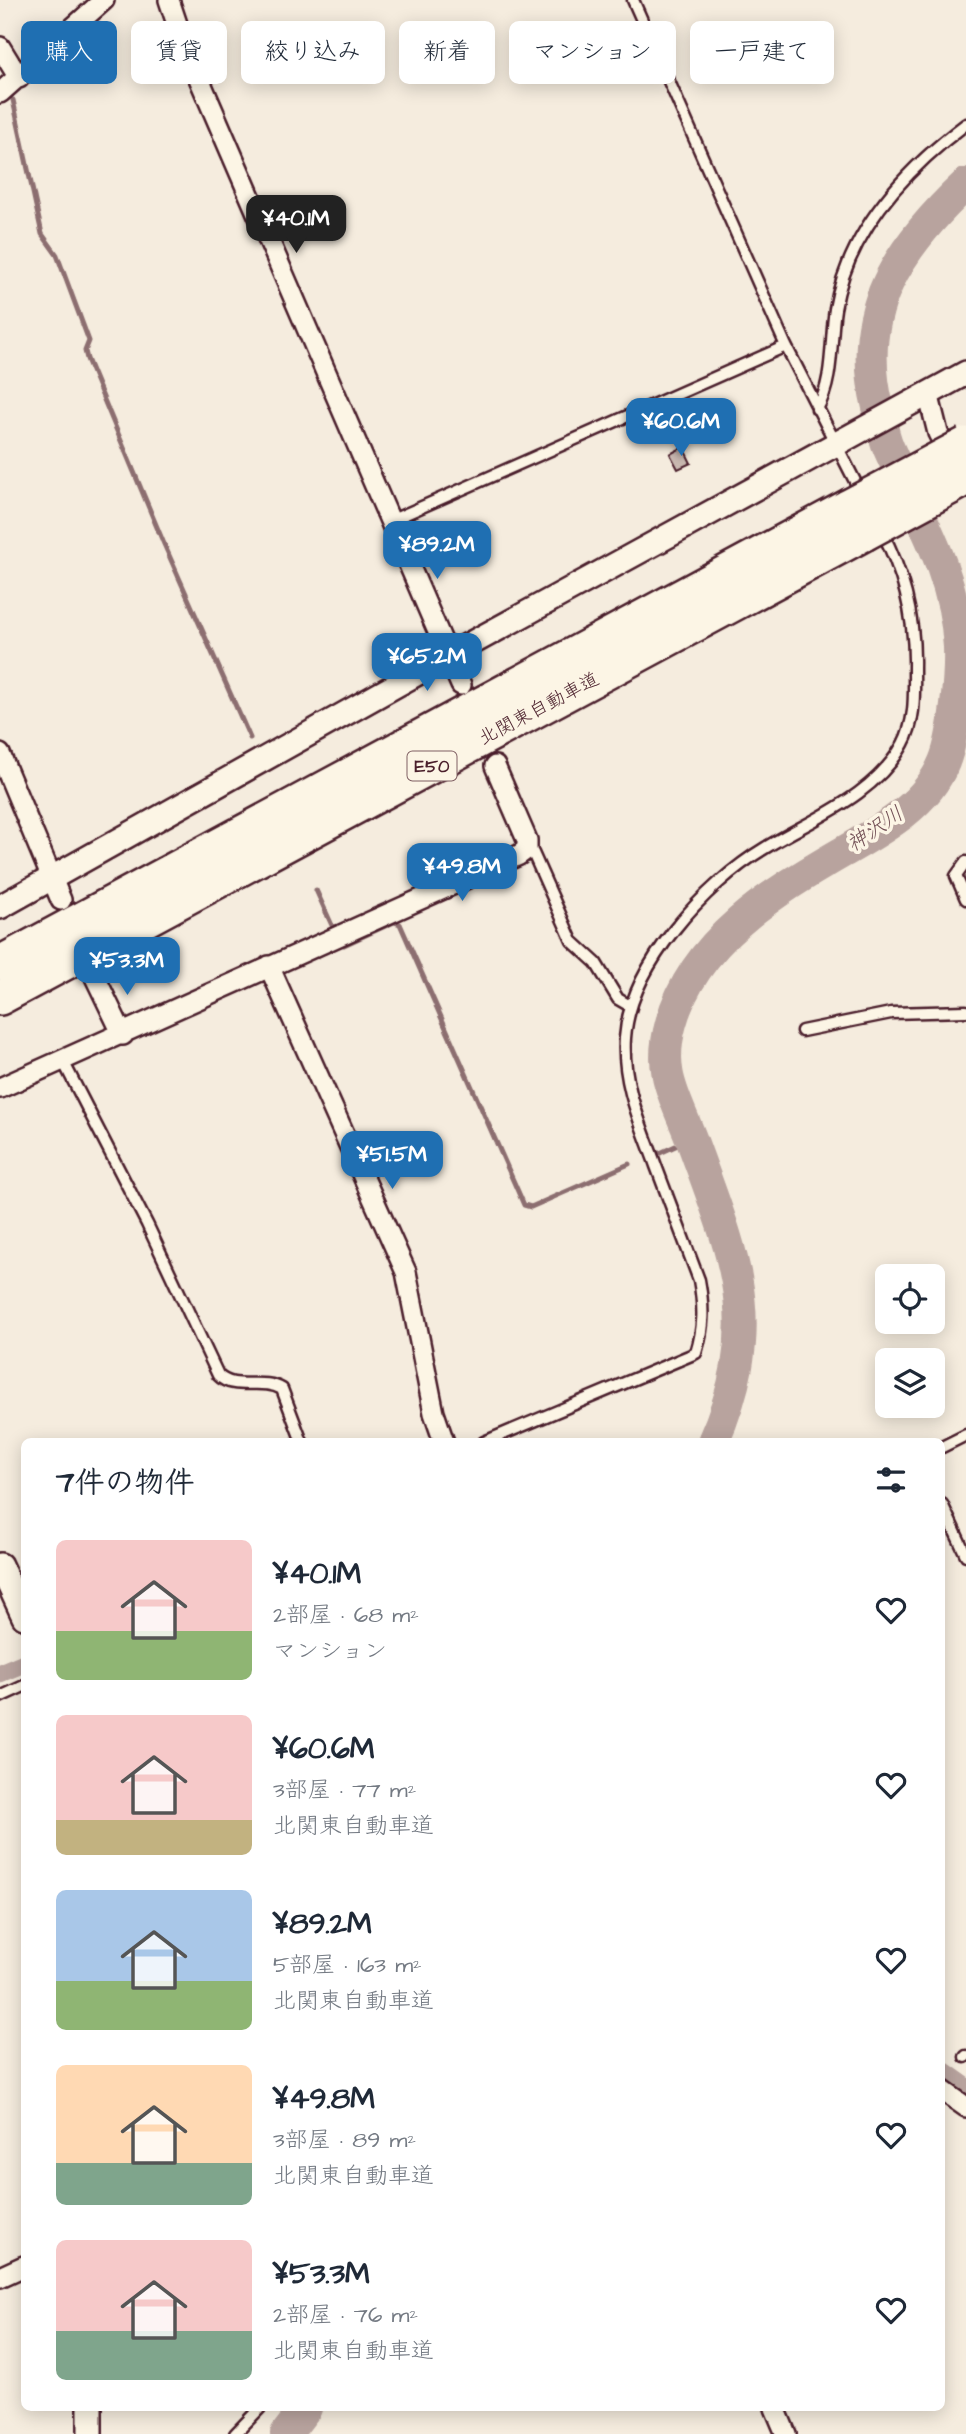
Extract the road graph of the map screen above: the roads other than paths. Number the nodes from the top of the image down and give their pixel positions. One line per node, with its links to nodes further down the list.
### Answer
1 (104, 0): 5 (street)
2 (169, 0): 17 (street)
3 (634, 0): 8 (lane)
4 (0, 47): 5 (street)
5 (19, 78): 6 (street)
6 (0, 93)
7 (966, 124): 11 (lane)
8 (786, 346): 11 (lane); 17 (lane)
9 (966, 373): 10 (street)
10 (928, 393): 12 (street); 15 (street)
11 (817, 409): 12 (lane)
12 (842, 440): 18 (street); 31 (lane)
13 (966, 444): 16 (highway, 北関東自動車道 / E50, bridge)
14 (966, 479): 16 (highway, 北関東自動車道 / E50, bridge)
15 (966, 489)
16 (857, 520): 27 (highway, 北関東自動車道 / E50); 30 (highway, 北関東自動車道 / E50)
17 (389, 522): 18 (street)
18 (448, 656): 19 (street); 24 (street)
19 (461, 685)
20 (0, 754): 24 (street)
21 (495, 766): 22 (street)
22 (527, 849): 28 (street); 31 (lane)
23 (966, 862): 25 (lane)
24 (57, 889): 26 (street)
25 (966, 899)
26 (0, 907)
27 (0, 963)
28 (269, 966): 34 (street); 39 (street)
29 (96, 977): 34 (street)
30 (0, 998)
31 (630, 1006): 40 (lane)
32 (966, 1011): 33 (lane)
33 (802, 1031)
34 (123, 1034): 35 (street)
35 (64, 1061): 36 (street); 38 (lane)
36 (0, 1088)
37 (966, 1435): 41 (lane)
38 (300, 1438)
39 (443, 1438)
40 (494, 1438)
41 (945, 1446)
42 (945, 1510): 43 (lane)
43 (966, 1555)
44 (0, 1565): 45 (street)
45 (21, 1610)
46 (21, 1687): 47 (lane)
47 (0, 1697)
48 (945, 2092): 49 (street)
49 (966, 2107)
50 (21, 2267): 51 (street)
51 (0, 2277)
52 (90, 2411): 55 (street)
53 (257, 2411): 56 (lane)
54 (776, 2411): 57 (street)
55 (90, 2434)
56 (235, 2434)
57 (786, 2434)

